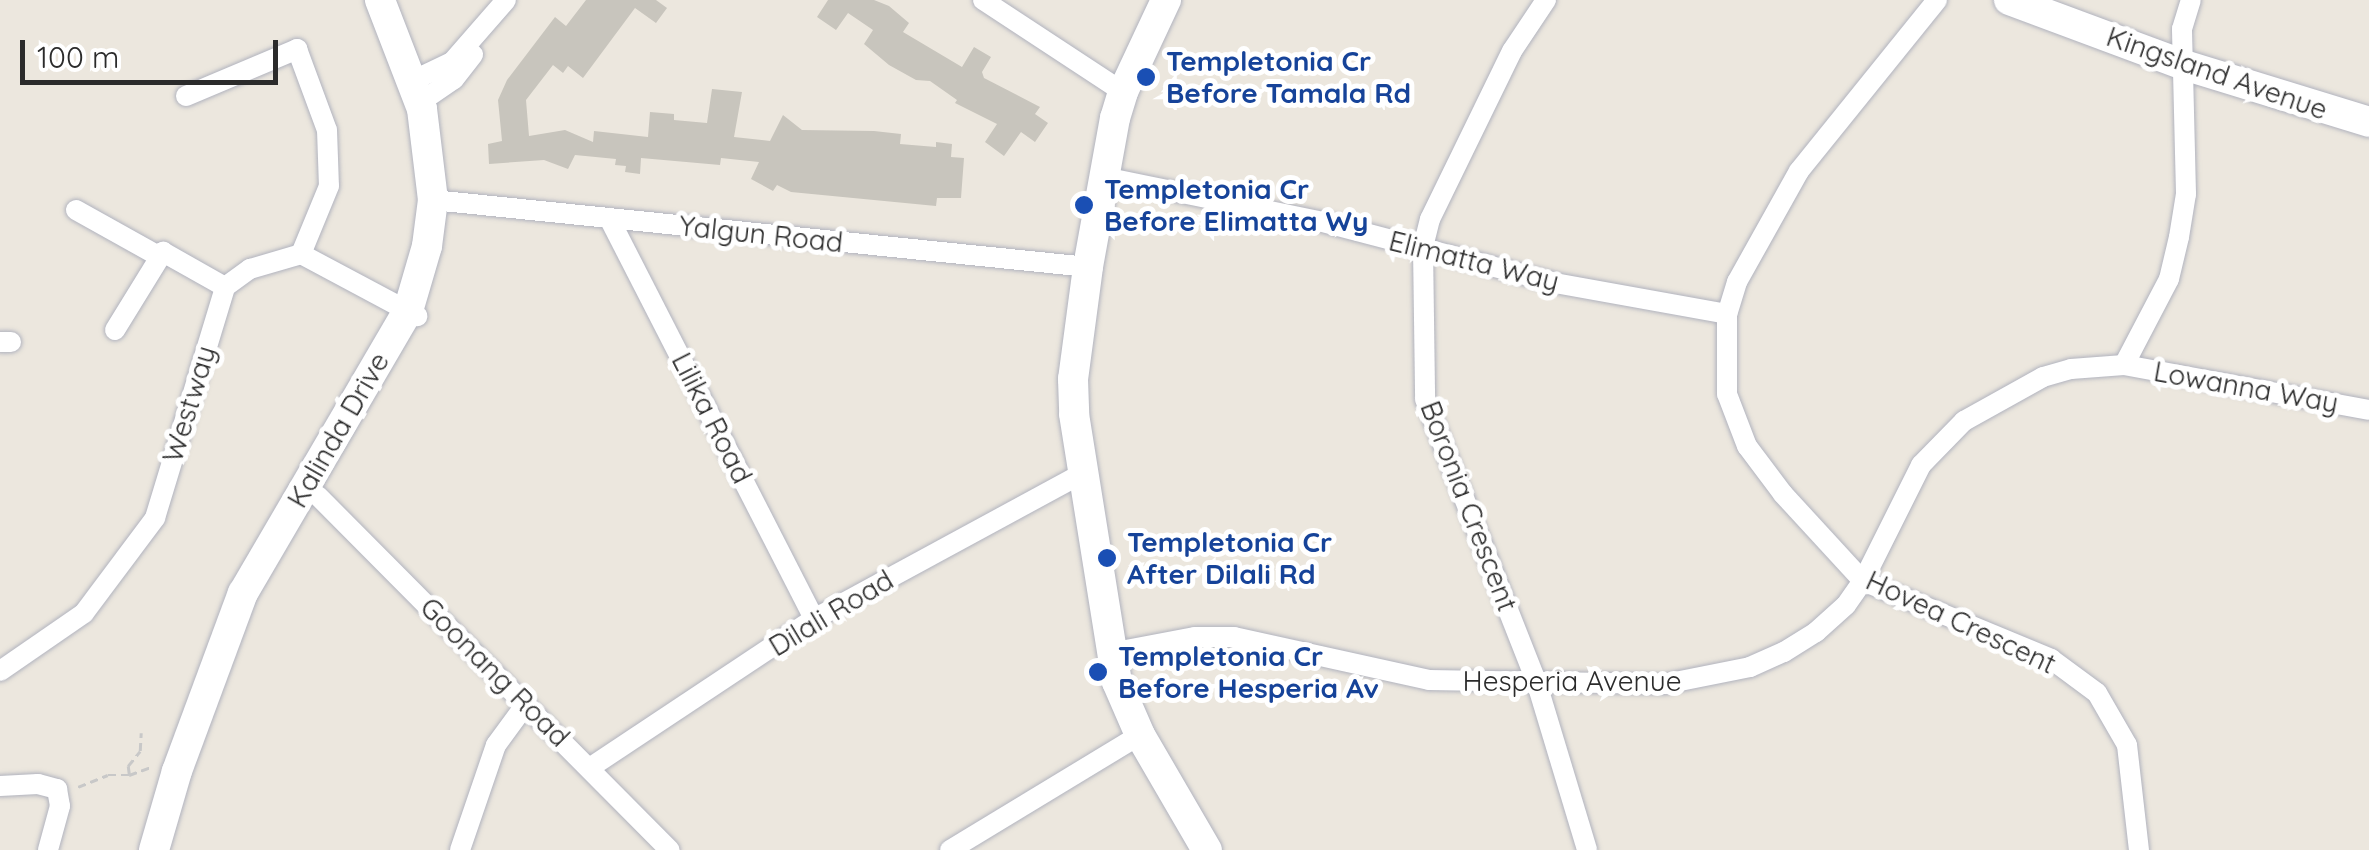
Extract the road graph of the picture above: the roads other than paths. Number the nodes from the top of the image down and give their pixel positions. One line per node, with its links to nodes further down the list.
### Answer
1 (380, 0): 11 (street, Kalinda Drive)
2 (401, 0): 11 (street, Kalinda Drive)
3 (506, 0): 11 (street)
4 (983, 0): 12 (street)
5 (1166, 0): 12 (street)
6 (1546, 0): 19 (street, Boronia Crescent)
7 (1937, 0): 25 (street, Hovea Crescent)
8 (2009, 0): 10 (street, Kingsland Avenue)
9 (2191, 0): 10 (street)
10 (2184, 65): 14 (street, Kingsland Avenue); 27 (street)
11 (424, 88): 16 (street, Kalinda Drive)
12 (1123, 92): 15 (street)
13 (186, 96): 20 (street)
14 (2369, 122)
15 (1104, 178): 19 (street, Elimatta Way); 22 (street)
16 (440, 201): 18 (street, Yalgun Road); 24 (street, Kalinda Drive)
17 (76, 210): 21 (street)
18 (609, 218): 22 (street, Yalgun Road); 32 (street, Lilika Road)
19 (1423, 247): 25 (street, Elimatta Way); 35 (street, Boronia Crescent)
20 (301, 254): 23 (street); 24 (street)
21 (160, 257): 23 (street); 26 (street)
22 (1088, 267): 29 (street)
23 (225, 288): 34 (street, Westway)
24 (413, 314): 30 (street, Kalinda Drive); 41 (street, Kalinda Drive)
25 (1727, 314): 31 (street, Hovea Crescent)
26 (115, 330)
27 (2124, 365): 28 (street, Lowanna Way); 31 (street, Hesperia Avenue)
28 (2369, 410)
29 (1080, 474): 32 (street, Dilali Road); 33 (street)
30 (318, 496): 36 (street, Goonang Road); 42 (street, Kalinda Drive)
31 (1864, 581): 35 (street, Hesperia Avenue); 48 (street, Hovea Crescent)
32 (814, 619): 38 (street, Dilali Road)
33 (1110, 653): 35 (street, Hesperia Avenue); 37 (street)
34 (0, 671)
35 (1538, 684): 47 (street, Boronia Crescent)
36 (526, 704): 38 (street, Goonang Road); 43 (street)
37 (1140, 736): 45 (street); 46 (street)
38 (591, 768): 44 (street, Goonang Road)
39 (0, 786): 40 (street)
40 (48, 850)
41 (154, 850)
42 (170, 850)
43 (460, 850)
44 (670, 850)
45 (950, 850)
46 (1206, 850)
47 (1587, 850)
48 (2140, 850)

